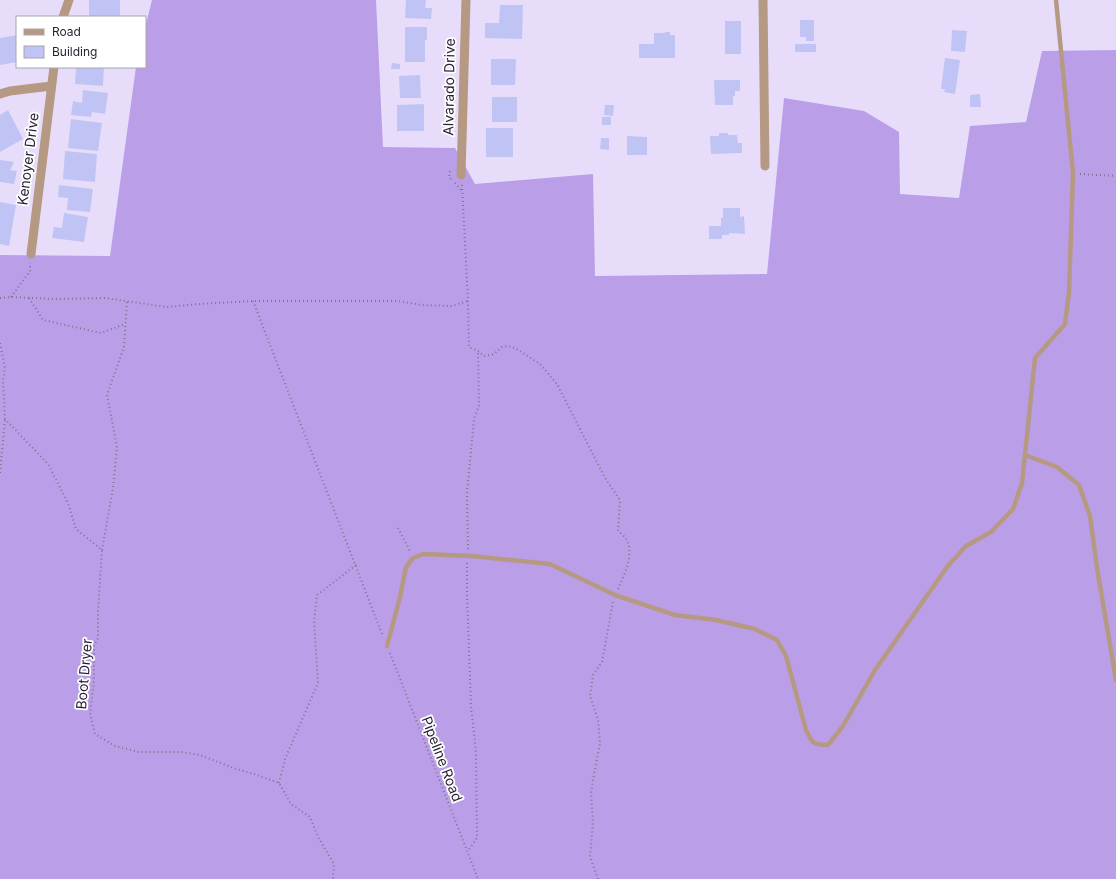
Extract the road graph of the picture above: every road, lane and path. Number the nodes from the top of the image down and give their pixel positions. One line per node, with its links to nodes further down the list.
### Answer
1 (69, 0): 5 (street)
2 (466, 0): 11 (street, Alvarado Drive)
3 (762, 0): 9 (street)
4 (1056, 0): 10 (lane)
5 (64, 16)
6 (54, 68): 7 (street, Kenoyer Drive)
7 (51, 86): 8 (street); 13 (street, Kenoyer Drive)
8 (0, 94)
9 (765, 166)
10 (1073, 173): 12 (path); 23 (lane)
11 (461, 175): 19 (path)
12 (1116, 176)
13 (31, 254): 14 (path)
14 (11, 297): 15 (path); 16 (path)
15 (0, 298)
16 (29, 298): 17 (path); 20 (path)
17 (127, 301): 18 (path); 20 (path, Boot Dryer)
18 (253, 301): 19 (path); 29 (path, Pipeline Road)
19 (468, 301): 27 (path)
20 (125, 324): 26 (path, Boot Dryer)
21 (0, 343): 22 (path)
22 (5, 419): 24 (path); 26 (path)
23 (1025, 455): 27 (lane); 31 (lane)
24 (0, 473)
25 (398, 528): 28 (path)
26 (102, 550): 32 (path, Boot Dryer)
27 (468, 556): 28 (lane); 33 (path)
28 (413, 558): 30 (lane)
29 (356, 565): 30 (path, Pipeline Road); 32 (path)
30 (387, 646): 33 (path, Pipeline Road)
31 (1116, 680)
32 (279, 783): 34 (path)
33 (467, 852): 35 (path, Pipeline Road)
34 (333, 879)
35 (478, 879)

